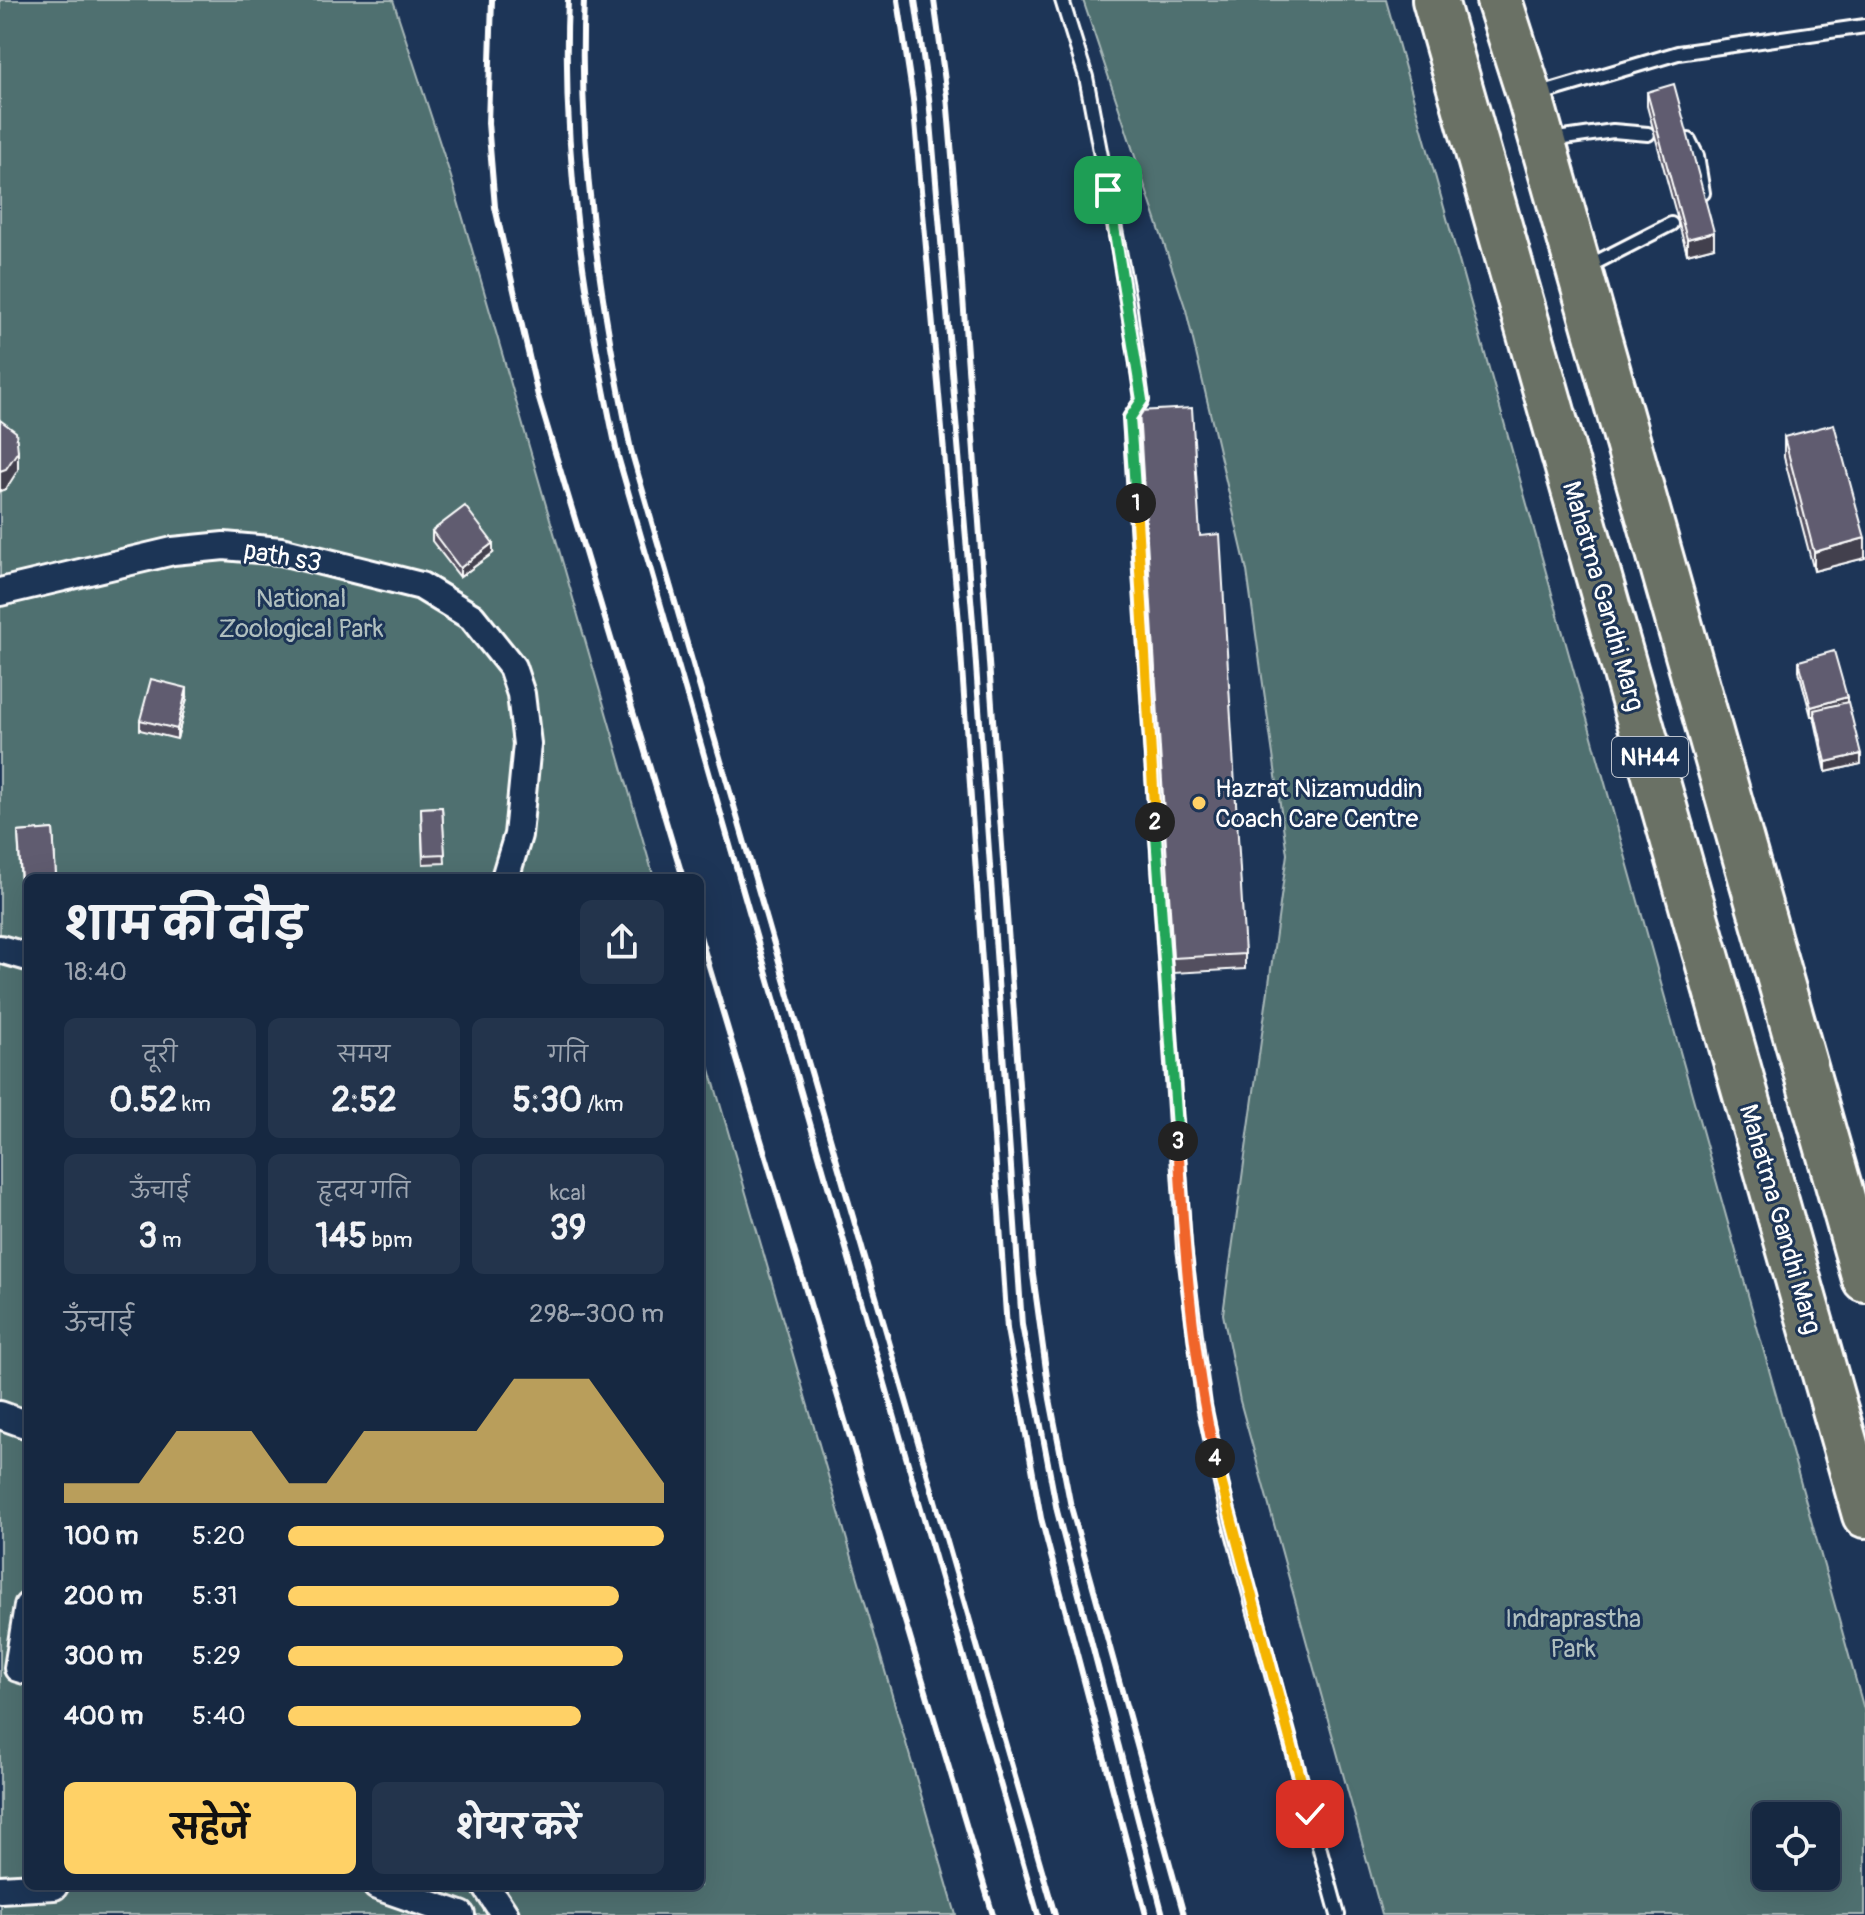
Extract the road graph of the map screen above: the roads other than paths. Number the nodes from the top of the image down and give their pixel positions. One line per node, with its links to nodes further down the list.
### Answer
1 (1062, 0): 28 (lane)
2 (1435, 0): 19 (highway, Mahatma Gandhi Marg / NH44)
3 (1499, 0): 5 (highway)
4 (1865, 26): 5 (lane)
5 (1530, 97): 8 (highway)
6 (1648, 134): 8 (lane)
7 (1689, 140): 9 (lane)
8 (1543, 141): 11 (highway)
9 (1703, 193)
10 (1671, 224): 11 (lane)
11 (1580, 271): 16 (highway)
12 (0, 592): 13 (street, path s3)
13 (506, 874)
14 (0, 949): 15 (street)
15 (24, 956)
16 (1865, 1279)
17 (0, 1415): 18 (street)
18 (24, 1424)
19 (1865, 1515)
20 (24, 1626): 21 (street)
21 (24, 1670)
22 (24, 1888): 23 (street)
23 (0, 1889)
24 (389, 1890): 26 (street)
25 (497, 1903): 27 (street)
26 (461, 1915)
27 (469, 1915)
28 (1338, 1915)

